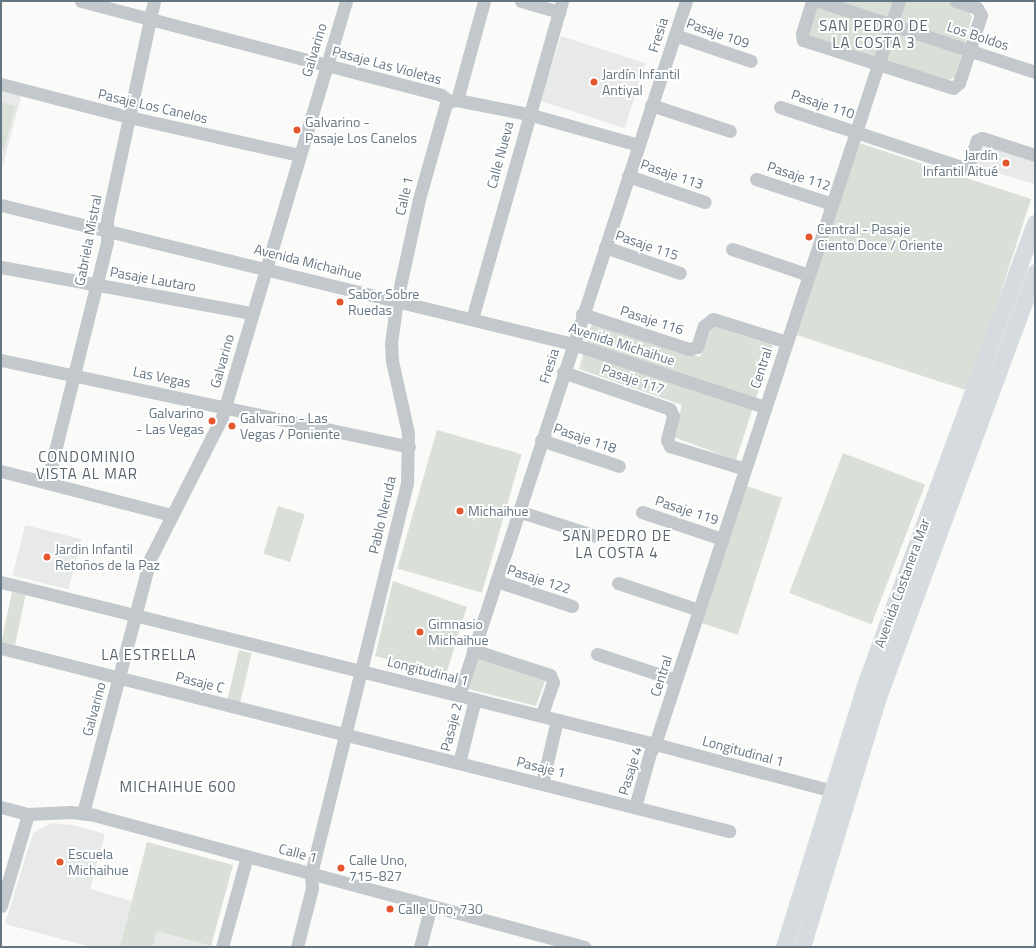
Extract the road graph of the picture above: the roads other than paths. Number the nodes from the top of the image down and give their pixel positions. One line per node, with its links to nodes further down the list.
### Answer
1 (81, 1): 12 (street, Pasaje Las Violetas)
2 (154, 1): 12 (street, Gabriela Mistral)
3 (346, 1): 17 (street, Galvarino)
4 (484, 1): 21 (street, Calle 1)
5 (521, 1): 11 (street)
6 (686, 1): 14 (street, Fresia)
7 (812, 1): 18 (street)
8 (820, 1): 13 (street, Los Boldos)
9 (898, 1): 13 (street, Central)
10 (955, 1): 15 (street)
11 (561, 7): 24 (street, Calle Nueva)
12 (150, 19): 17 (street, Pasaje Las Violetas); 25 (street, Gabriela Mistral)
13 (891, 24): 15 (street, Los Boldos); 18 (street, Central)
14 (675, 35): 16 (street, Pasaje 109); 22 (street, Fresia)
15 (970, 50): 18 (street); 19 (street, Los Boldos)
16 (751, 61)
17 (326, 65): 21 (street, Pasaje Las Violetas); 29 (street, Galvarino)
18 (878, 65): 27 (street, Central)
19 (1035, 72)
20 (1, 84): 25 (street, Pasaje Los Canelos)
21 (453, 100): 24 (street, Pasaje Las Violetas); 46 (street, Calle 1)
22 (652, 105): 26 (street); 28 (street, Fresia)
23 (780, 107): 27 (street, Pasaje 110)
24 (528, 114): 28 (street, Pasaje Las Violetas); 49 (street, Calle Nueva)
25 (129, 117): 29 (street, Pasaje Los Canelos); 37 (street, Gabriela Mistral)
26 (730, 131)
27 (856, 132): 30 (street, Pasaje 110); 34 (street, Central)
28 (638, 145): 31 (street, Fresia)
29 (299, 155): 41 (street, Galvarino)
30 (1035, 155)
31 (628, 176): 33 (street, Pasaje 113); 38 (street, Fresia)
32 (756, 179): 34 (street, Pasaje 112)
33 (705, 202)
34 (832, 204): 44 (street, Central)
35 (1, 205): 37 (street, Avenida Michaihue)
36 (1035, 223): 59 (main road, Avenida Costanera Mar)
37 (107, 230): 41 (street, Avenida Michaihue); 45 (street, Gabriela Mistral)
38 (604, 247): 43 (street, Pasaje 115); 48 (street, Fresia)
39 (732, 249): 44 (street)
40 (1, 267): 45 (street, Pasaje Lautaro)
41 (265, 268): 46 (street, Avenida Michaihue); 47 (street, Galvarino)
42 (1035, 272): 61 (main road, Avenida Costanera Mar)
43 (680, 273)
44 (809, 275): 50 (street, Central)
45 (96, 285): 47 (street, Pasaje Lautaro); 54 (street, Gabriela Mistral)
46 (397, 300): 49 (street, Avenida Michaihue); 58 (street, Pablo Neruda)
47 (252, 313): 55 (street, Galvarino)
48 (582, 314): 50 (street, Pasaje 116); 51 (street, Fresia)
49 (472, 319): 51 (street, Avenida Michaihue)
50 (787, 342): 56 (street, Central)
51 (573, 344): 53 (street, Fresia); 56 (street, Avenida Michaihue)
52 (1, 360): 54 (street, Las Vegas)
53 (563, 372): 57 (street, Fresia); 62 (street, Pasaje 117)
54 (74, 375): 55 (street, Las Vegas); 64 (street, Gabriela Mistral)
55 (225, 406): 58 (street, Las Vegas); 67 (street, Galvarino)
56 (765, 407): 62 (street, Central)
57 (542, 440): 60 (street, Pasaje 118); 65 (street, Fresia)
58 (409, 447): 79 (street, Pablo Neruda)
59 (947, 462): 61 (main road); 90 (main road, Avenida Costanera Mar)
60 (619, 466)
61 (963, 468): 90 (main road, Avenida Costanera Mar)
62 (745, 469): 69 (street, Central)
63 (1, 471): 64 (street)
64 (47, 483): 67 (street)
65 (518, 511): 68 (street); 70 (street, Fresia)
66 (642, 512): 69 (street, Pasaje 119)
67 (171, 515): 75 (street, Galvarino)
68 (596, 536)
69 (722, 539): 74 (street, Central)
70 (496, 581): 73 (street, Pasaje 122); 77 (street, Fresia)
71 (1, 582): 75 (street, Longitudinal 1)
72 (618, 584): 74 (street)
73 (572, 606)
74 (699, 610): 81 (street, Central)
75 (135, 615): 79 (street, Longitudinal 1); 80 (street, Galvarino)
76 (1, 648): 80 (street, Pasaje C)
77 (473, 650): 82 (street, Fresia); 84 (street)
78 (597, 654): 81 (street)
79 (361, 671): 82 (street, Longitudinal 1); 86 (street, Pablo Neruda)
80 (119, 678): 86 (street, Pasaje C); 93 (street, Galvarino)
81 (676, 680): 87 (street, Central)
82 (459, 695): 83 (street, Longitudinal 1)
83 (475, 699): 84 (street, Longitudinal 1); 88 (street, Pasaje 2)
84 (541, 716): 85 (street, Longitudinal 1)
85 (558, 720): 87 (street, Longitudinal 1); 89 (street)
86 (345, 734): 88 (street, Pasaje 1); 97 (street, Pablo Neruda)
87 (655, 744): 90 (street, Longitudinal 1); 92 (street, Pasaje 4)
88 (458, 763): 89 (street, Pasaje 1)
89 (542, 784): 92 (street, Pasaje 1)
90 (839, 793): 104 (main road, Avenida Costanera Mar); 105 (main road, Avenida Costanera Mar)
91 (1, 807): 94 (street, Calle 1)
92 (635, 808): 95 (street, Pasaje 1)
93 (83, 813): 94 (street, Calle 1); 96 (street, Calle 1)
94 (28, 814): 98 (street)
95 (729, 831)
96 (247, 856): 97 (street, Calle 1); 100 (street)
97 (311, 874): 99 (street, Calle 1); 101 (street, Pablo Neruda)
98 (1, 906)
99 (431, 906): 102 (street); 103 (street, Calle 1)
100 (222, 947)
101 (297, 947)
102 (420, 947)
103 (585, 947)
104 (784, 947)
105 (802, 947)

